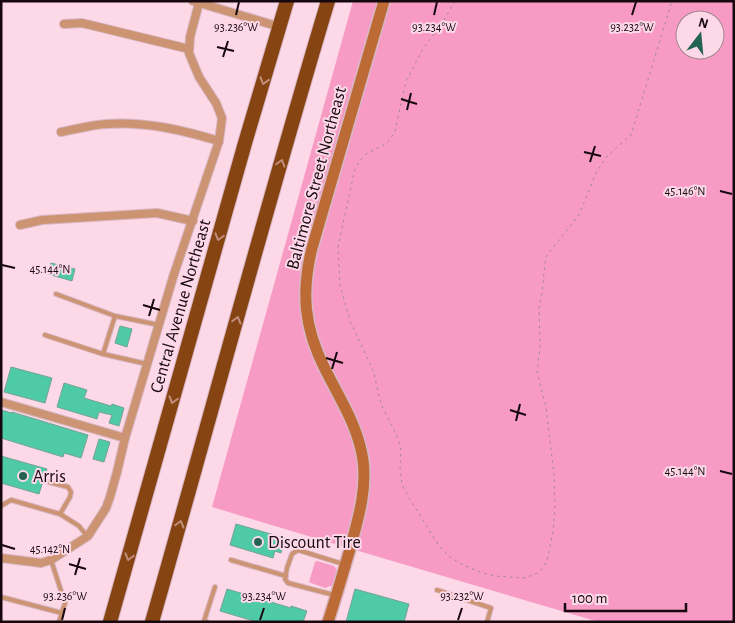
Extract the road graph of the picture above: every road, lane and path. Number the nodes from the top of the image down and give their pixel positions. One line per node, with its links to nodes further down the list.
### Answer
1 (287, 1): 8 (highway, Central Avenue Northeast)
2 (328, 1): 38 (highway, one-way to 2)
3 (384, 1): 29 (street, Baltimore Street Northeast)
4 (455, 1): 5 (path)
5 (672, 1)
6 (198, 2): 8 (street); 9 (street)
7 (64, 24): 9 (street)
8 (280, 27): 37 (highway, Central Avenue Northeast, one-way to 37)
9 (189, 49): 11 (street)
10 (61, 132): 11 (street)
11 (219, 142): 12 (street)
12 (193, 221): 13 (street); 16 (street)
13 (20, 225)
14 (56, 294): 15 (lane)
15 (115, 316): 16 (lane); 18 (lane)
16 (159, 325): 19 (street)
17 (45, 335): 18 (lane)
18 (103, 354): 19 (lane)
19 (147, 364): 21 (street)
20 (1, 402): 21 (street)
21 (125, 438): 25 (street)
22 (49, 482): 24 (lane)
23 (1, 506): 24 (lane)
24 (60, 514): 25 (lane)
25 (88, 536): 27 (street)
26 (1, 558): 27 (street)
27 (51, 560): 35 (lane)
28 (231, 560): 30 (lane)
29 (345, 564): 30 (lane); 33 (street, Baltimore Street Northeast)
30 (286, 576): 33 (lane)
31 (215, 587): 39 (lane)
32 (437, 590): 41 (lane)
33 (336, 596): 40 (street, Baltimore Street Northeast)
34 (1, 597): 35 (lane)
35 (62, 613): 36 (lane)
36 (59, 622)
37 (110, 622)
38 (152, 622)
39 (207, 622)
40 (328, 622)
41 (487, 622)

